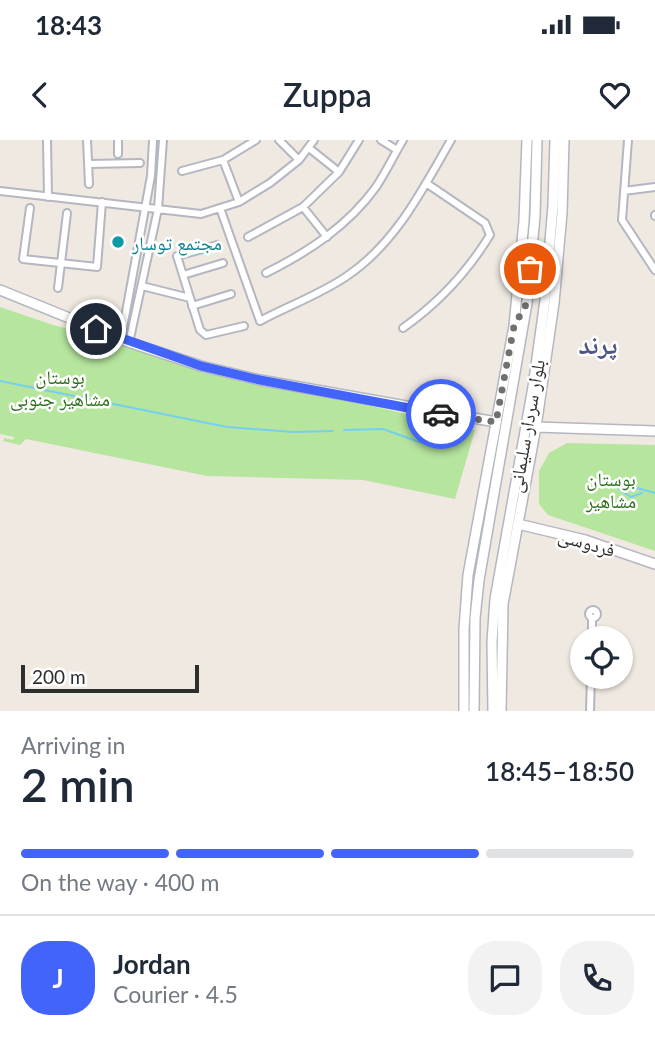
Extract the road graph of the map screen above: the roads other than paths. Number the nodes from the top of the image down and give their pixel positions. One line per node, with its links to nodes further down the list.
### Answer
1 (47, 140): 32 (street)
2 (87, 140): 24 (street)
3 (118, 140): 20 (street)
4 (152, 140): 37 (street)
5 (163, 140): 39 (street)
6 (256, 140): 21 (street)
7 (279, 140): 22 (street)
8 (313, 140): 18 (street)
9 (359, 140): 26 (street)
10 (382, 140): 19 (street)
11 (404, 140): 19 (street)
12 (451, 140): 27 (street)
13 (527, 140): 48 (street)
14 (537, 140): 55 (street, بلوار سردار سلیمانی)
15 (555, 140): 63 (street, بلوار سردار سلیمانی)
16 (564, 140): 61 (street)
17 (628, 140): 31 (street)
18 (309, 148): 22 (street); 26 (street)
19 (397, 150): 42 (street)
20 (118, 154)
21 (223, 160): 25 (street); 34 (street)
22 (299, 160): 34 (street)
23 (140, 163): 24 (street)
24 (88, 164): 28 (street)
25 (182, 171)
26 (339, 172): 35 (street)
27 (426, 183): 38 (street); 58 (street)
28 (89, 184)
29 (655, 187): 31 (street)
30 (0, 191): 32 (street)
31 (624, 191): 46 (street)
32 (48, 197): 33 (street)
33 (102, 202): 37 (street); 44 (street)
34 (239, 202): 38 (street)
35 (303, 207): 41 (street); 42 (street)
36 (30, 208): 44 (street)
37 (145, 208): 39 (street); 59 (street)
38 (220, 208): 39 (street)
39 (158, 209): 50 (street)
40 (67, 213): 44 (street)
41 (247, 237)
42 (327, 237): 47 (street)
43 (217, 245): 49 (street)
44 (61, 263): 51 (street)
45 (223, 263): 49 (street)
46 (655, 270)
47 (266, 273)
48 (520, 273): 55 (street); 57 (street)
49 (183, 275): 54 (street)
50 (142, 286): 54 (street); 59 (street)
51 (58, 288)
52 (0, 290): 59 (street)
53 (231, 294): 54 (street)
54 (191, 302): 56 (street)
55 (527, 303): 57 (street); 71 (street, بلوار سردار سلیمانی)
56 (244, 326)
57 (514, 326): 60 (street)
58 (403, 328)
59 (125, 341): 60 (street)
60 (496, 422): 70 (street)
61 (536, 427): 62 (street); 64 (street)
62 (655, 431)
63 (520, 460): 64 (street); 72 (street, بلوار سردار سلیمانی)
64 (526, 483): 65 (street)
65 (518, 524): 66 (street, فردوسی); 73 (street)
66 (655, 564)
67 (592, 618): 68 (street)
68 (592, 626)
69 (591, 689): 74 (street)
70 (464, 711)
71 (474, 711)
72 (493, 711)
73 (501, 711)
74 (590, 711)

